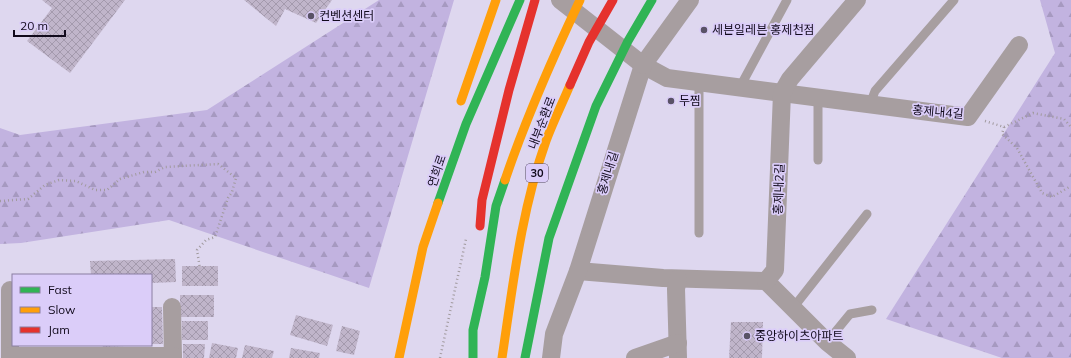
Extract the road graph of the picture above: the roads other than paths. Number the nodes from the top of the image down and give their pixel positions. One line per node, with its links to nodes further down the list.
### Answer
1 (496, 0): 19 (main road)
2 (520, 0): 38 (main road, 연희로)
3 (536, 0): 23 (main road, bridge)
4 (560, 0): 13 (street, 홍제내4길, bridge)
5 (580, 0): 32 (main road, 내부순환로 / 30, bridge)
6 (613, 0): 40 (main road, 내부순환로 / 30, bridge)
7 (652, 0): 41 (main road, bridge)
8 (690, 0): 13 (street, 홍제내길)
9 (786, 0): 15 (lane)
10 (857, 0): 16 (street)
11 (954, 0): 18 (lane)
12 (1019, 45): 18 (street, 홍제내4길)
13 (643, 65): 14 (street, 홍제내4길); 25 (street, 홍제내길)
14 (699, 82): 15 (street, 홍제내4길); 22 (lane)
15 (740, 87): 16 (street, 홍제내4길)
16 (782, 93): 17 (street, 홍제내4길); 27 (street, 홍제내2길)
17 (818, 97): 18 (street, 홍제내4길); 20 (lane)
18 (870, 104)
19 (457, 113)
20 (818, 160)
21 (867, 214): 30 (lane)
22 (699, 233)
23 (479, 239)
24 (478, 262): 32 (main road, bridge)
25 (578, 271): 26 (street); 42 (street, 홍제내길)
26 (678, 279): 27 (street); 34 (street)
27 (766, 281): 30 (street)
28 (10, 290): 36 (street)
29 (172, 307): 37 (street)
30 (793, 308): 33 (street)
31 (872, 310): 33 (lane)
32 (473, 330): 39 (main road, 내부순환로 / 30, bridge)
33 (827, 342): 44 (street)
34 (678, 350): 43 (street)
35 (91, 353): 36 (street); 37 (street)
36 (10, 357)
37 (173, 357)
38 (399, 358)
39 (473, 358)
40 (502, 358)
41 (525, 358)
42 (551, 358)
43 (635, 358)
44 (847, 358)

